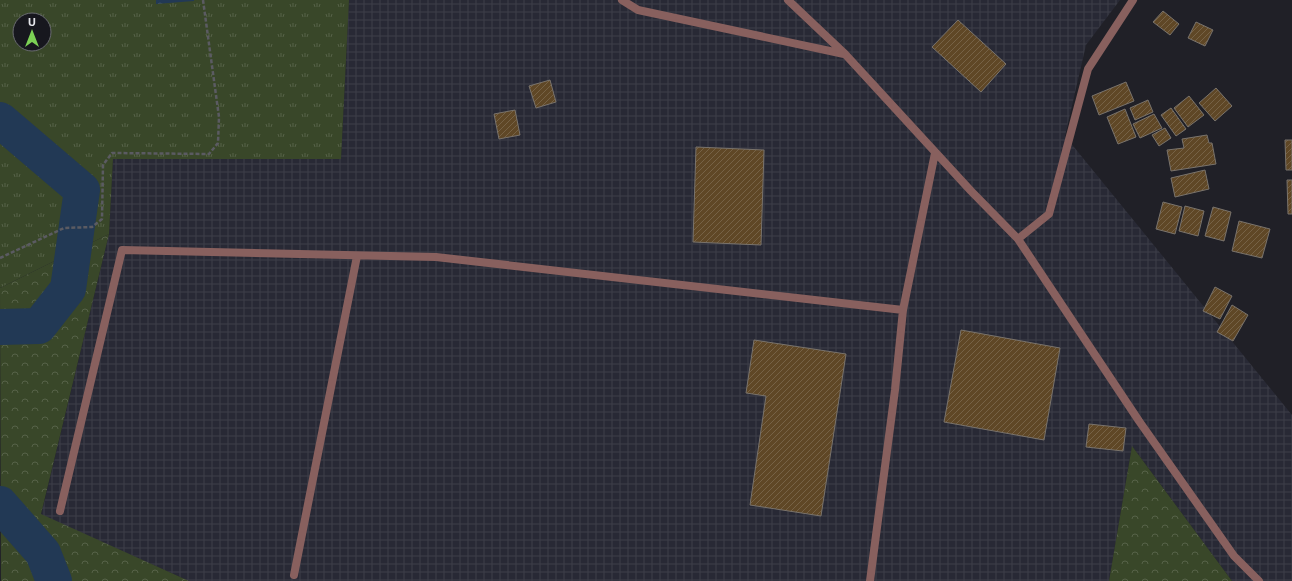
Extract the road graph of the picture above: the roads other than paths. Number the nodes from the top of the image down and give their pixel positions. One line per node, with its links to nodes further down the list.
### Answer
1 (622, 0): 4 (lane)
2 (788, 0): 4 (lane)
3 (1133, 0): 6 (lane)
4 (845, 54): 5 (lane)
5 (935, 153): 6 (lane); 8 (lane)
6 (1018, 239): 12 (lane)
7 (357, 256): 8 (lane); 9 (lane); 10 (lane)
8 (903, 310): 11 (lane)
9 (60, 511)
10 (294, 576)
11 (870, 581)
12 (1259, 581)

